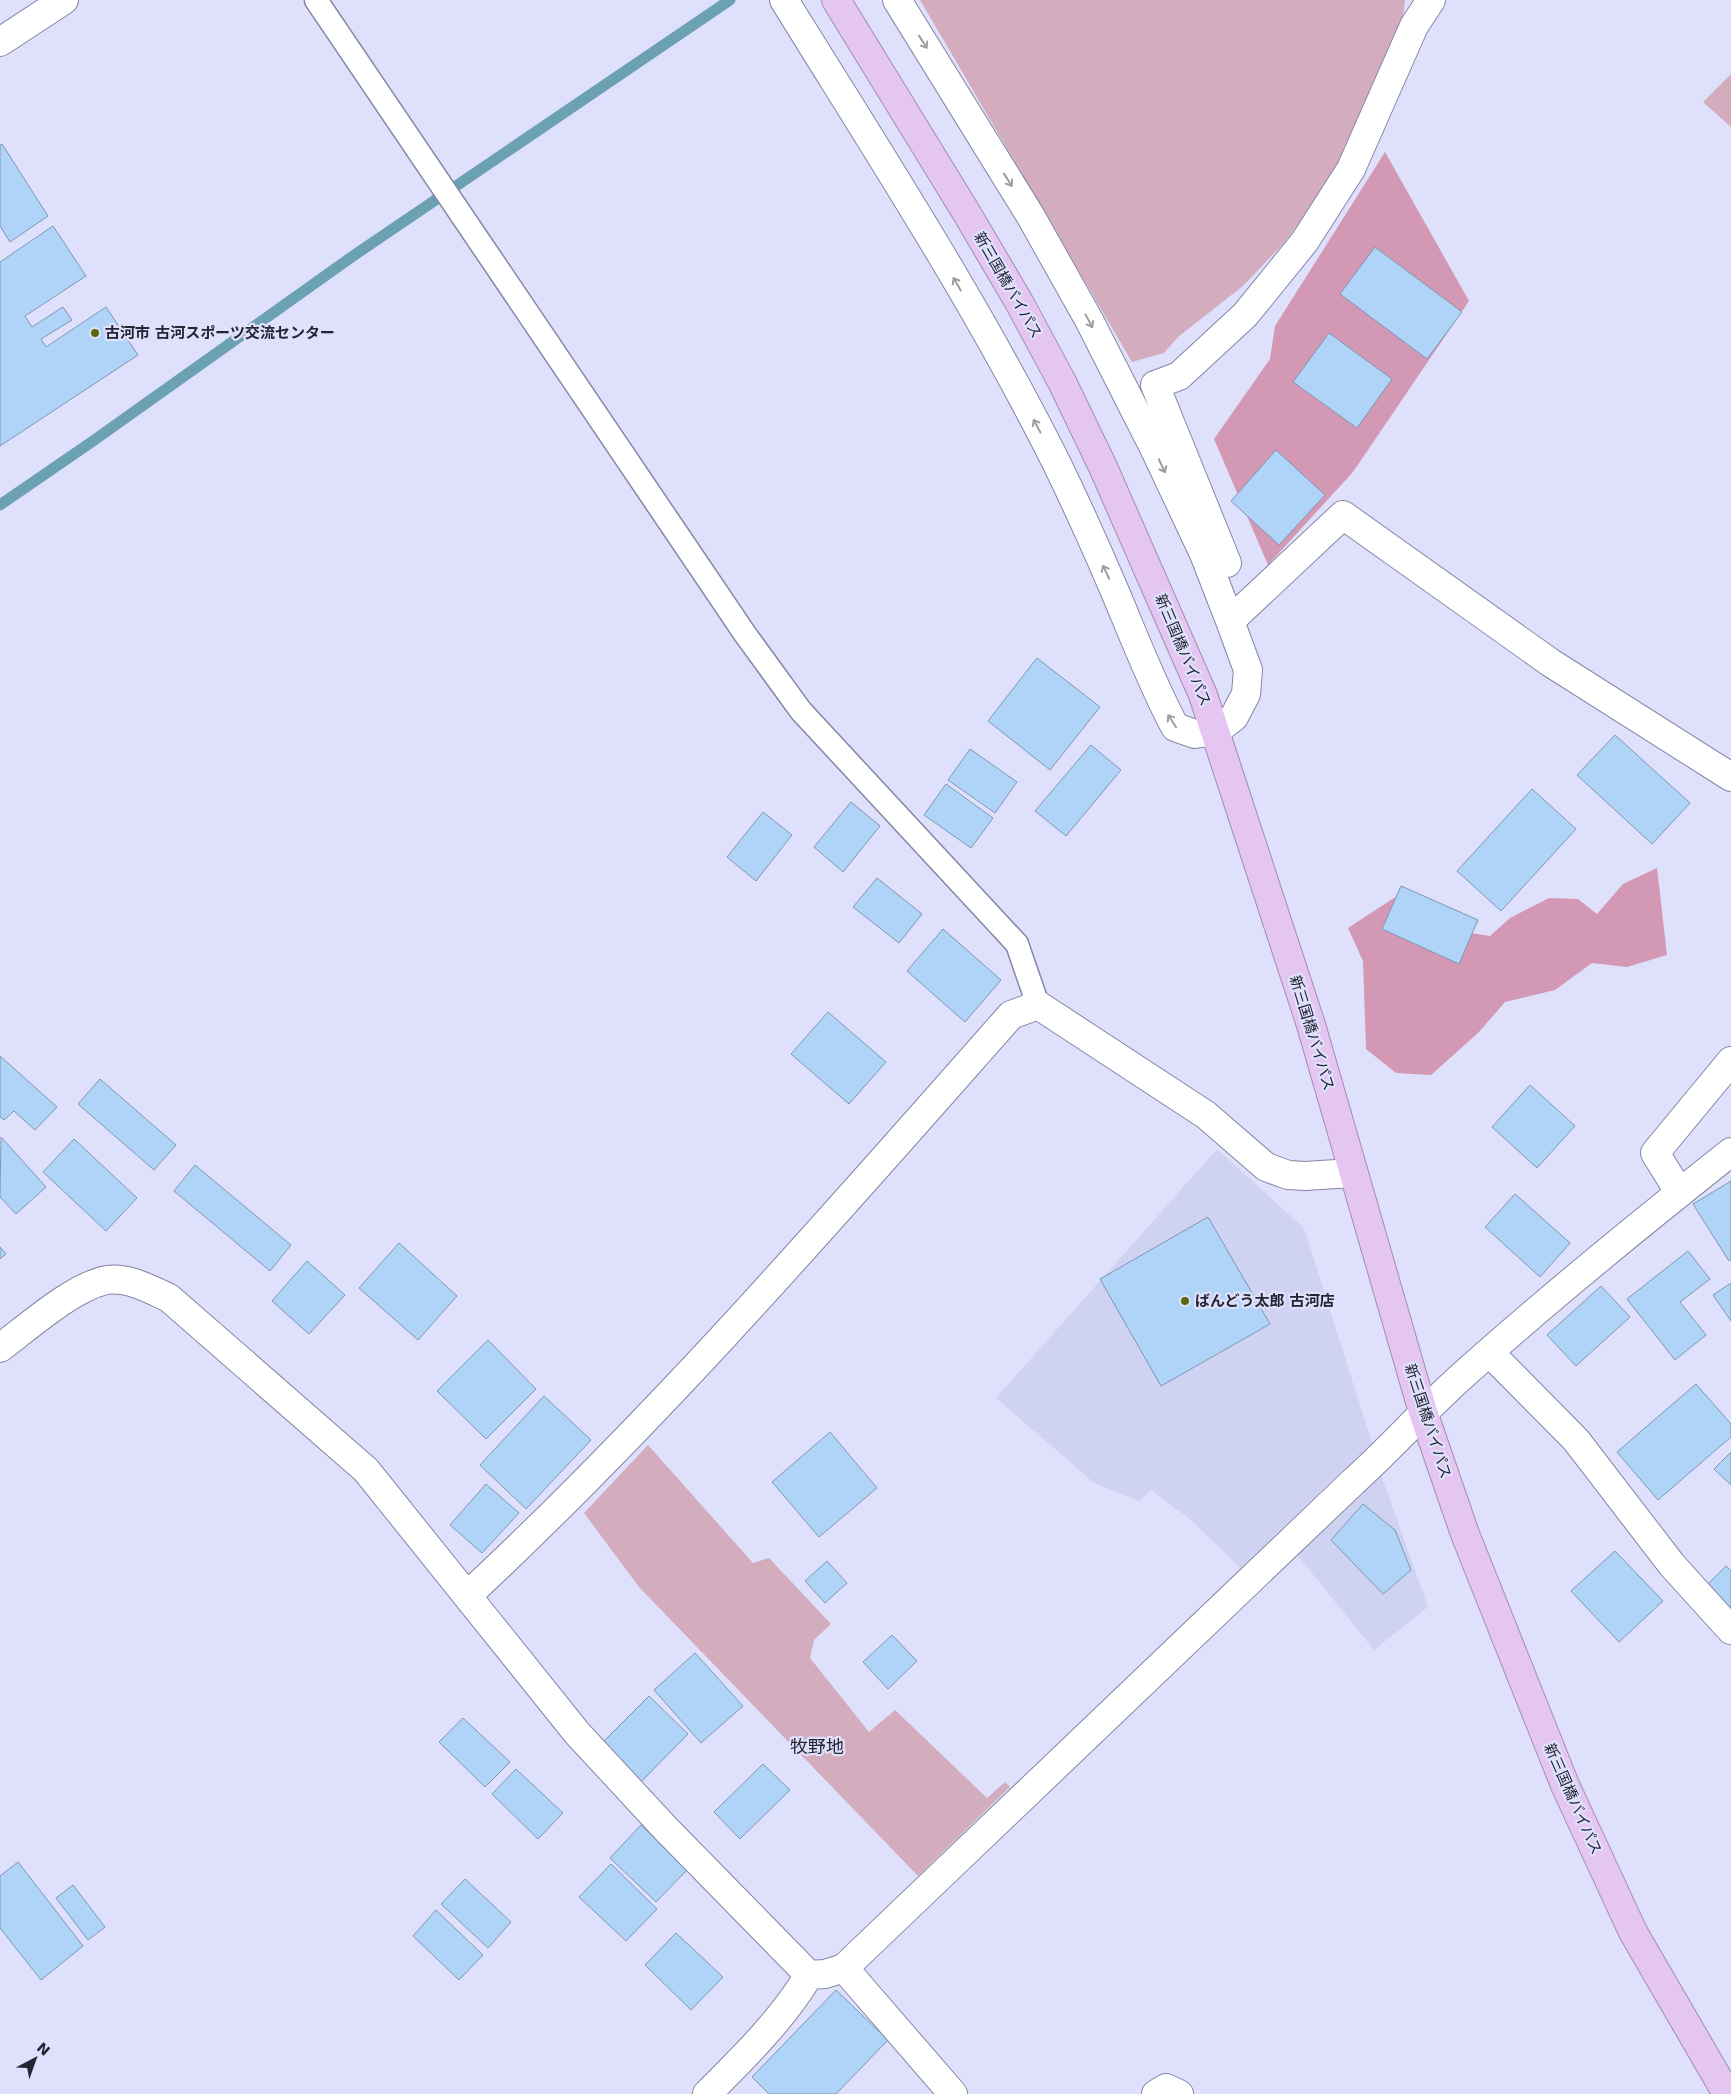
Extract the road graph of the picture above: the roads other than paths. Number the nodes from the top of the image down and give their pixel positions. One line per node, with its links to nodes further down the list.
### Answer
1 (64, 0): 7 (street)
2 (316, 0): 11 (lane)
3 (784, 0): 9 (street, one-way to 3)
4 (836, 0): 9 (highway, 新三国橋バイパス)
5 (897, 0): 8 (street, one-way to 8)
6 (1431, 0): 8 (street)
7 (0, 42)
8 (1238, 614): 9 (street); 10 (street)
9 (1216, 731): 14 (highway, 新三国橋バイパス)
10 (1731, 777)
11 (1038, 1005): 14 (street); 19 (street)
12 (1731, 1061): 15 (street)
13 (1731, 1152): 15 (street)
14 (1352, 1173): 18 (highway, 新三国橋バイパス)
15 (1680, 1193): 17 (street)
16 (0, 1348): 19 (street)
17 (1489, 1352): 18 (street); 20 (street)
18 (1423, 1412): 21 (street); 27 (highway, 新三国橋バイパス)
19 (468, 1595): 22 (street)
20 (1731, 1630)
21 (844, 1968): 22 (street); 24 (street)
22 (809, 1975): 23 (street)
23 (707, 2094)
24 (953, 2094)
25 (1156, 2094): 26 (street)
26 (1179, 2094)
27 (1727, 2094)

